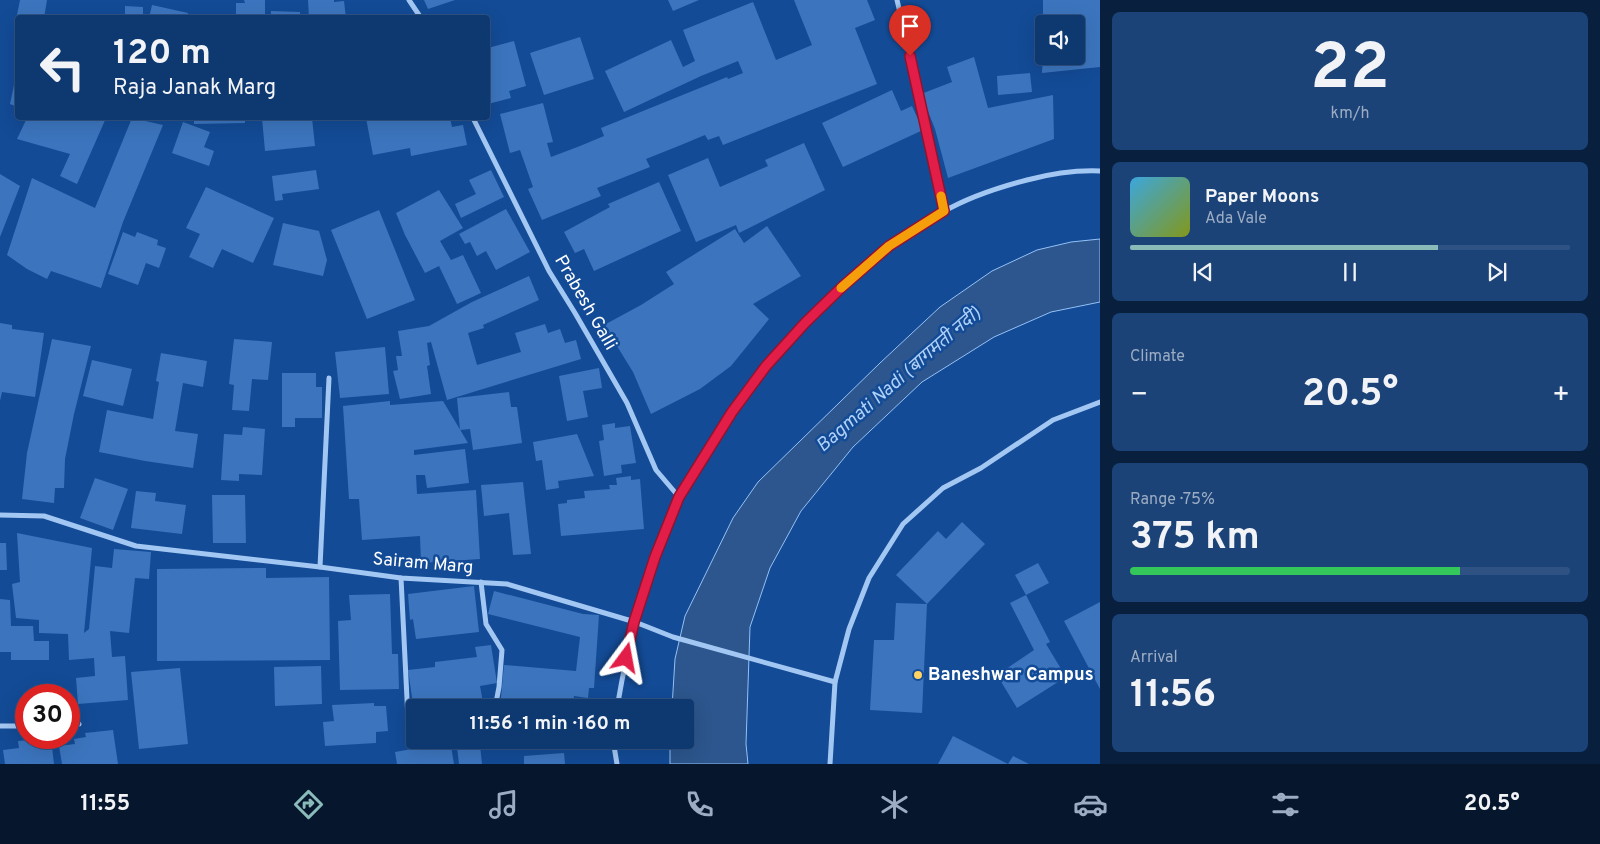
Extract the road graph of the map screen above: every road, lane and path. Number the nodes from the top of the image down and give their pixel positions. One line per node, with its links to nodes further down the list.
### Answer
1 (409, 0): 3 (street)
2 (897, 0): 6 (street)
3 (419, 15)
4 (474, 120): 9 (street, Prabesh Galli)
5 (1100, 171): 6 (street)
6 (944, 211): 9 (street)
7 (329, 378): 11 (street)
8 (1100, 402): 15 (street)
9 (679, 497): 14 (street)
10 (0, 514): 11 (street, Sairam Marg)
11 (320, 567): 12 (street, Sairam Marg)
12 (401, 578): 13 (street, Sairam Marg); 16 (street)
13 (482, 582): 14 (street, Sairam Marg); 17 (street)
14 (634, 622): 15 (street, Sairam Marg); 18 (street)
15 (835, 682): 23 (street)
16 (407, 699)
17 (497, 699)
18 (618, 699)
19 (0, 726): 20 (street)
20 (15, 726)
21 (614, 749): 22 (street)
22 (617, 764)
23 (830, 764)

